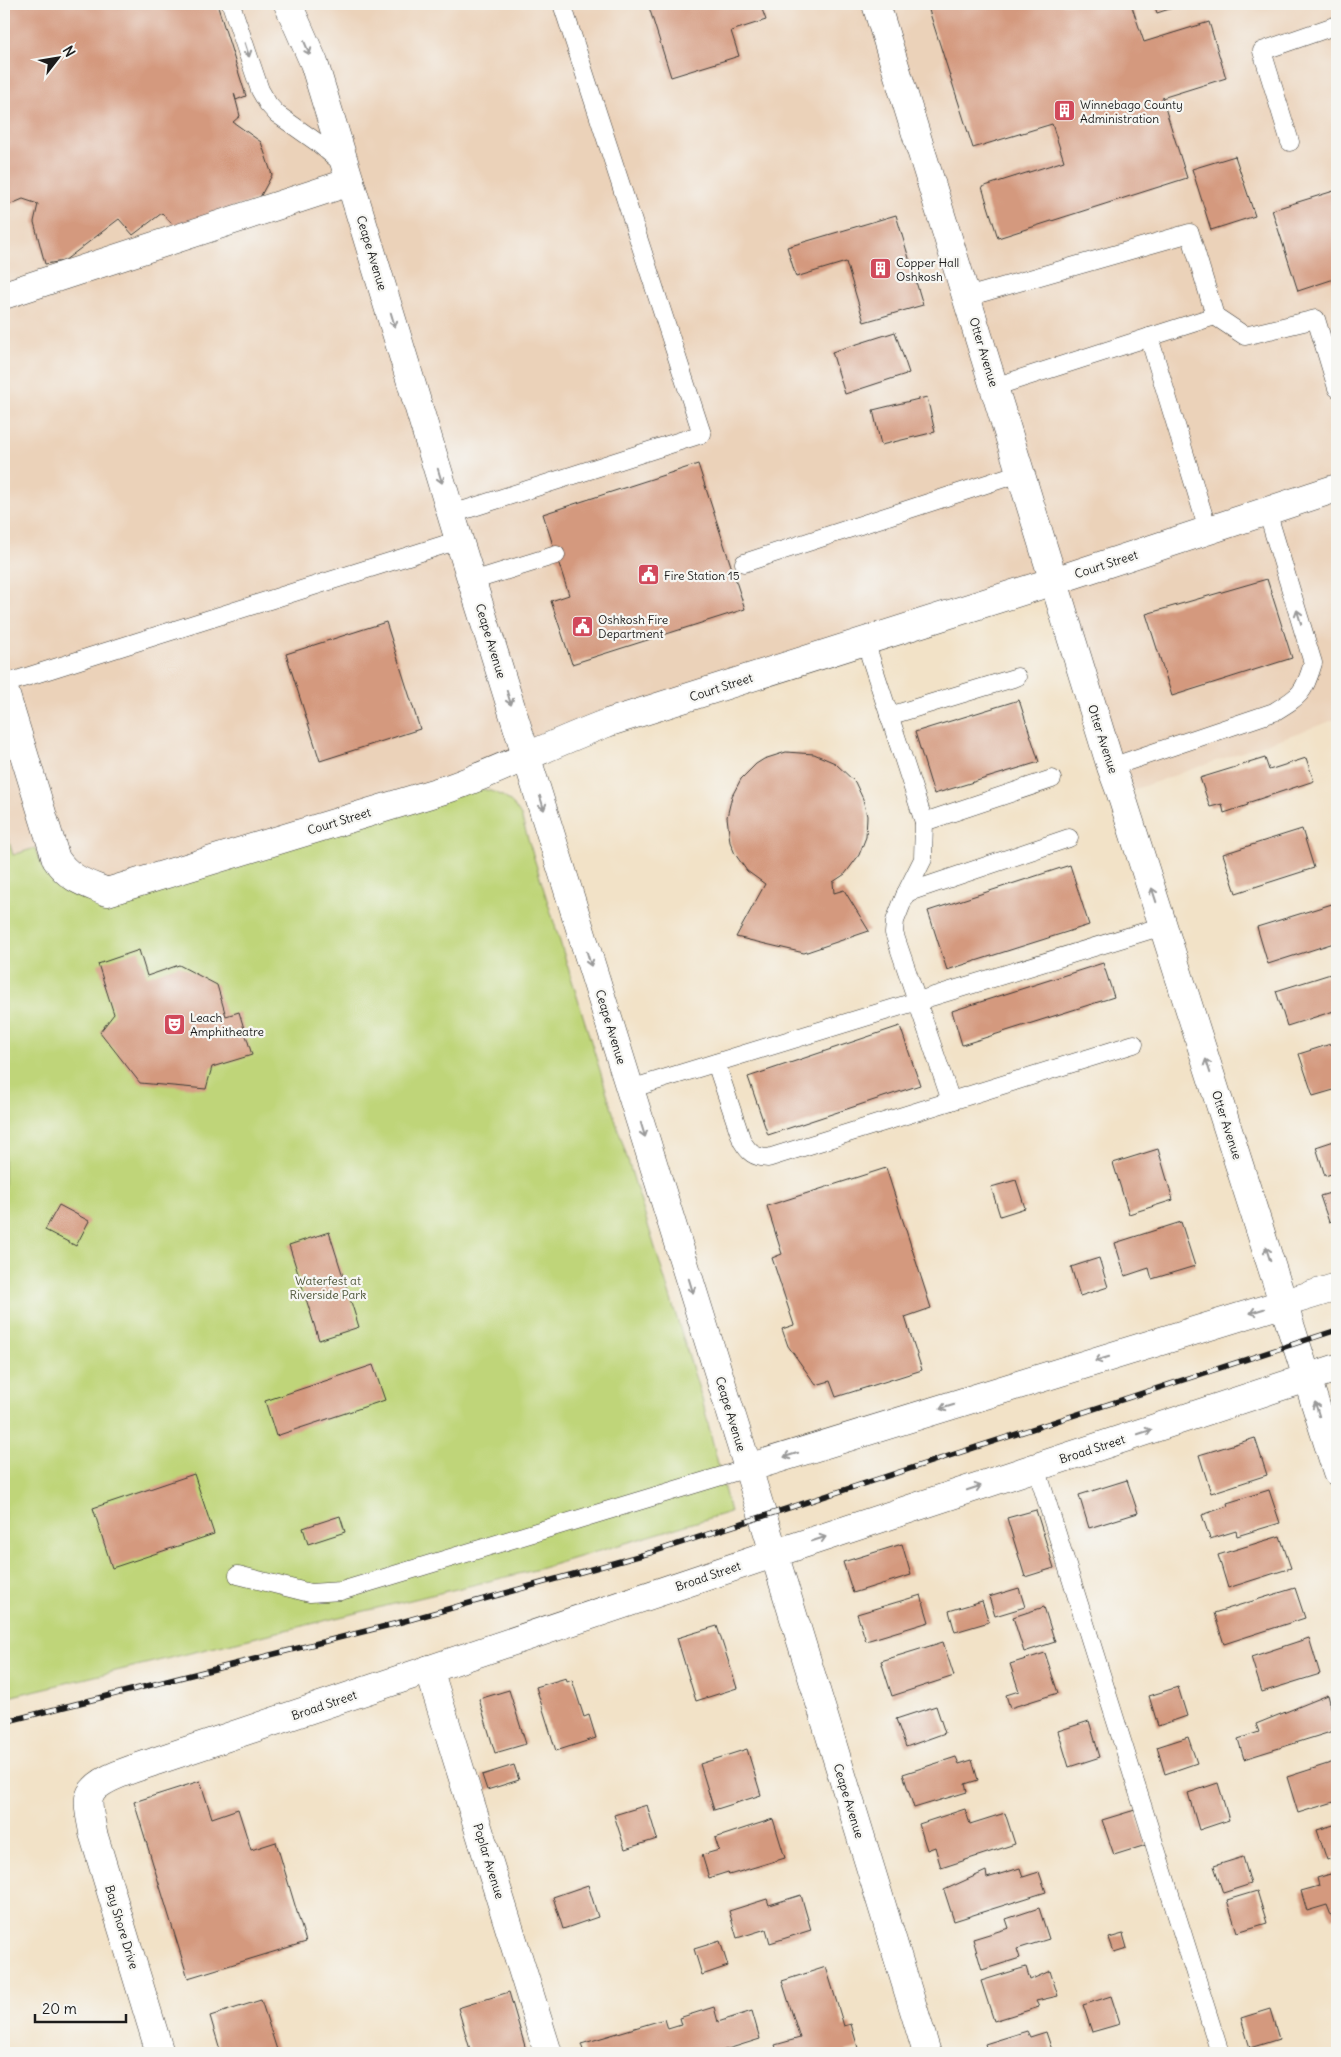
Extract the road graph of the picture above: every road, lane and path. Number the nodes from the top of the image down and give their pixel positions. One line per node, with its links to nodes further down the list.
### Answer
1 (232, 4): 7 (lane, one-way to 7)
2 (288, 4): 7 (street, Ceape Avenue, one-way to 7)
3 (562, 4): 17 (lane)
4 (876, 4): 9 (street, Otter Avenue)
5 (1337, 25): 6 (lane)
6 (1290, 142)
7 (347, 174): 8 (street); 17 (street, Ceape Avenue, one-way to 17)
8 (4, 295)
9 (966, 297): 10 (lane); 12 (street, Otter Avenue)
10 (1215, 316): 11 (lane); 13 (lane)
11 (1149, 337): 12 (lane); 18 (lane)
12 (994, 387): 14 (street, Otter Avenue)
13 (1337, 388)
14 (1020, 473): 20 (lane); 22 (street, Otter Avenue)
15 (1337, 488): 16 (street, Court Street)
16 (1267, 511): 18 (street, Court Street); 29 (lane, one-way to 16)
17 (455, 527): 21 (street, Ceape Avenue); 25 (lane)
18 (1208, 530): 22 (street, Court Street)
19 (556, 554): 21 (lane)
20 (744, 563)
21 (472, 581): 28 (street, Ceape Avenue, one-way to 28)
22 (1054, 581): 23 (street, Court Street); 29 (street, Otter Avenue)
23 (865, 641): 27 (lane); 28 (street, Court Street)
24 (1017, 678): 27 (lane)
25 (4, 684)
26 (4, 689): 28 (street, Court Street)
27 (888, 716): 31 (lane)
28 (527, 757): 38 (street, Ceape Avenue, one-way to 38)
29 (1111, 767): 34 (street, Otter Avenue, one-way to 29)
30 (1052, 778): 31 (lane)
31 (924, 822): 33 (lane)
32 (1069, 838): 33 (lane)
33 (906, 893): 35 (lane)
34 (1164, 926): 35 (lane); 41 (street, Otter Avenue, one-way to 34)
35 (917, 1001): 37 (lane); 39 (lane)
36 (1134, 1044): 39 (lane)
37 (716, 1062): 38 (lane); 39 (lane)
38 (630, 1089): 45 (street, Ceape Avenue, one-way to 45)
39 (951, 1101)
40 (1337, 1286): 41 (street)
41 (1284, 1303): 43 (street, Otter Avenue); 45 (street, one-way to 45)
42 (1337, 1368): 43 (street, Broad Street)
43 (1308, 1378): 44 (street, Broad Street, one-way to 43); 46 (street, Otter Avenue, one-way to 43)
44 (1036, 1467): 47 (street, Broad Street, one-way to 44); 54 (lane)
45 (748, 1468): 47 (street, Ceape Avenue); 48 (lane)
46 (1337, 1472)
47 (773, 1554): 49 (street, Broad Street); 53 (street, Ceape Avenue)
48 (238, 1575)
49 (430, 1669): 50 (street, Broad Street); 52 (street, Poplar Avenue)
50 (88, 1799): 51 (street, Bay Shore Drive)
51 (160, 2053)
52 (548, 2053)
53 (927, 2053)
54 (1220, 2053)

